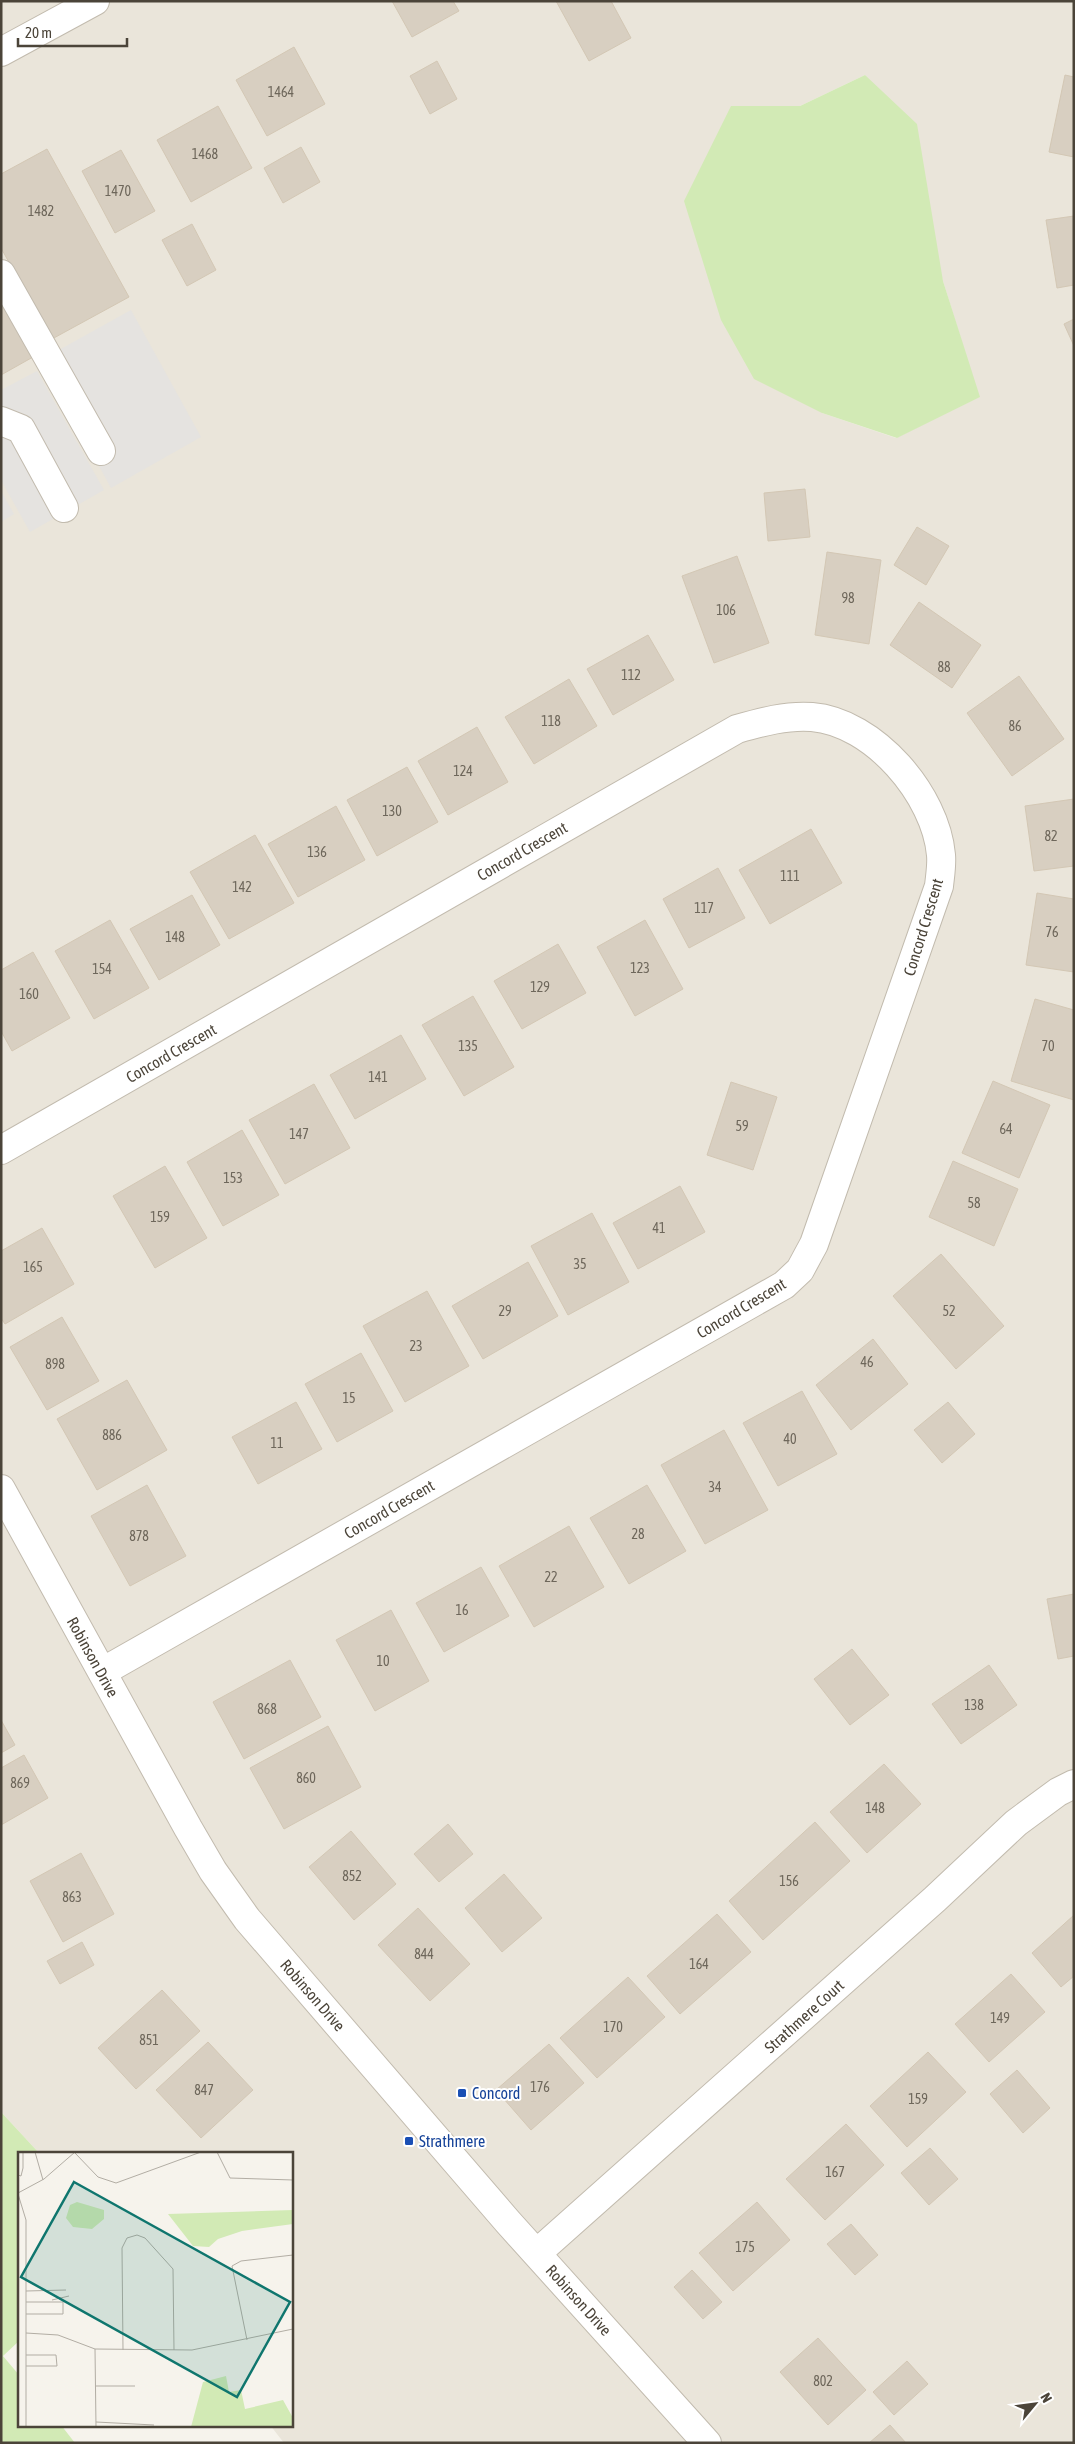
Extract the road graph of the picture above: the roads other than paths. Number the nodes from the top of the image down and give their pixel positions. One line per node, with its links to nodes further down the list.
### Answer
1 (95, 1): 2 (street)
2 (1, 52)
3 (1, 274): 5 (street)
4 (1, 421): 6 (street)
5 (101, 451)
6 (64, 508)
7 (1, 1150): 9 (street, Concord Crescent)
8 (1, 1488): 9 (street, Robinson Drive)
9 (102, 1672): 11 (street, Robinson Drive)
10 (1074, 1784): 11 (street, Strathmere Court)
11 (537, 2253): 12 (street, Robinson Drive)
12 (707, 2443)

